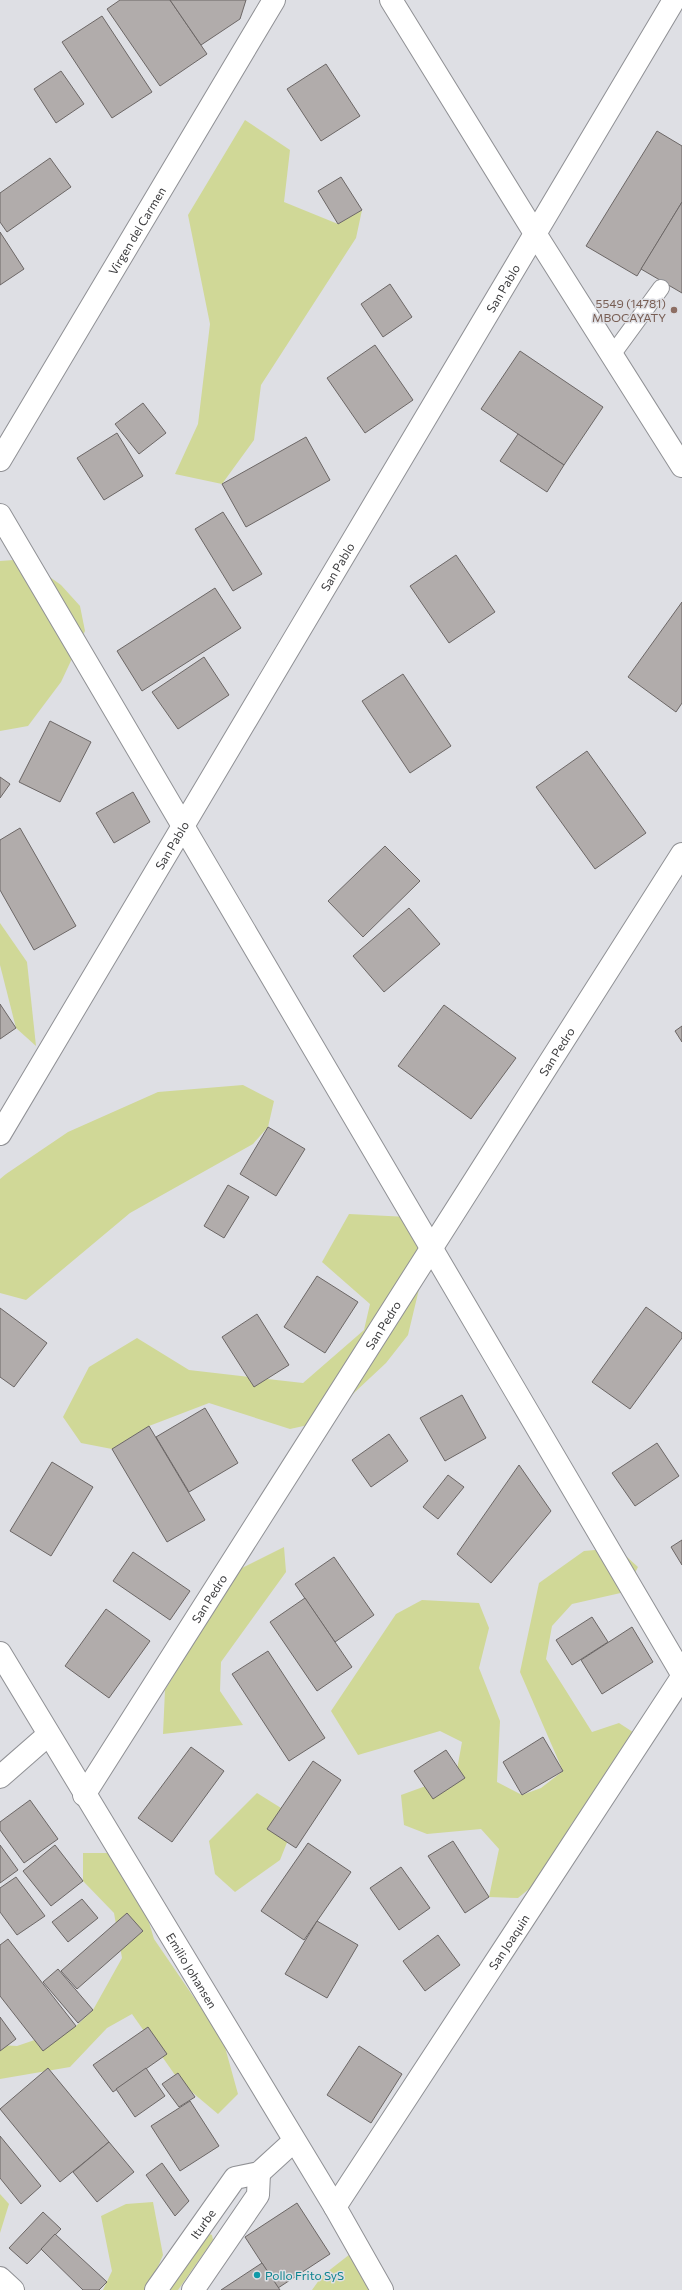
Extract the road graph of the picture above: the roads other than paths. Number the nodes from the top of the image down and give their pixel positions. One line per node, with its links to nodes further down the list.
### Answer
1 (274, 0): 7 (street, Virgen del Carmen)
2 (391, 0): 4 (street)
3 (674, 0): 4 (street, San Pablo)
4 (536, 234): 6 (street); 10 (street, San Pablo)
5 (661, 288): 6 (lane)
6 (612, 355): 8 (street)
7 (0, 460)
8 (682, 466)
9 (0, 515): 10 (street)
10 (182, 826): 12 (street, San Pablo); 13 (street)
11 (682, 854): 13 (street, San Pedro)
12 (0, 1134)
13 (431, 1251): 15 (street); 18 (street, San Pedro)
14 (0, 1653): 16 (street, Emilio Johansen)
15 (682, 1675): 21 (street, San Joaquin)
16 (48, 1735): 17 (street); 18 (street, Emilio Johansen)
17 (0, 1777)
18 (84, 1795): 19 (street, Emilio Johansen)
19 (294, 2141): 20 (street); 21 (street, Emilio Johansen)
20 (259, 2173): 24 (street, Iturbe); 25 (street)
21 (334, 2207): 26 (street, Emilio Johansen)
22 (0, 2278): 23 (street)
23 (13, 2290)
24 (156, 2290)
25 (193, 2290)
26 (382, 2290)

